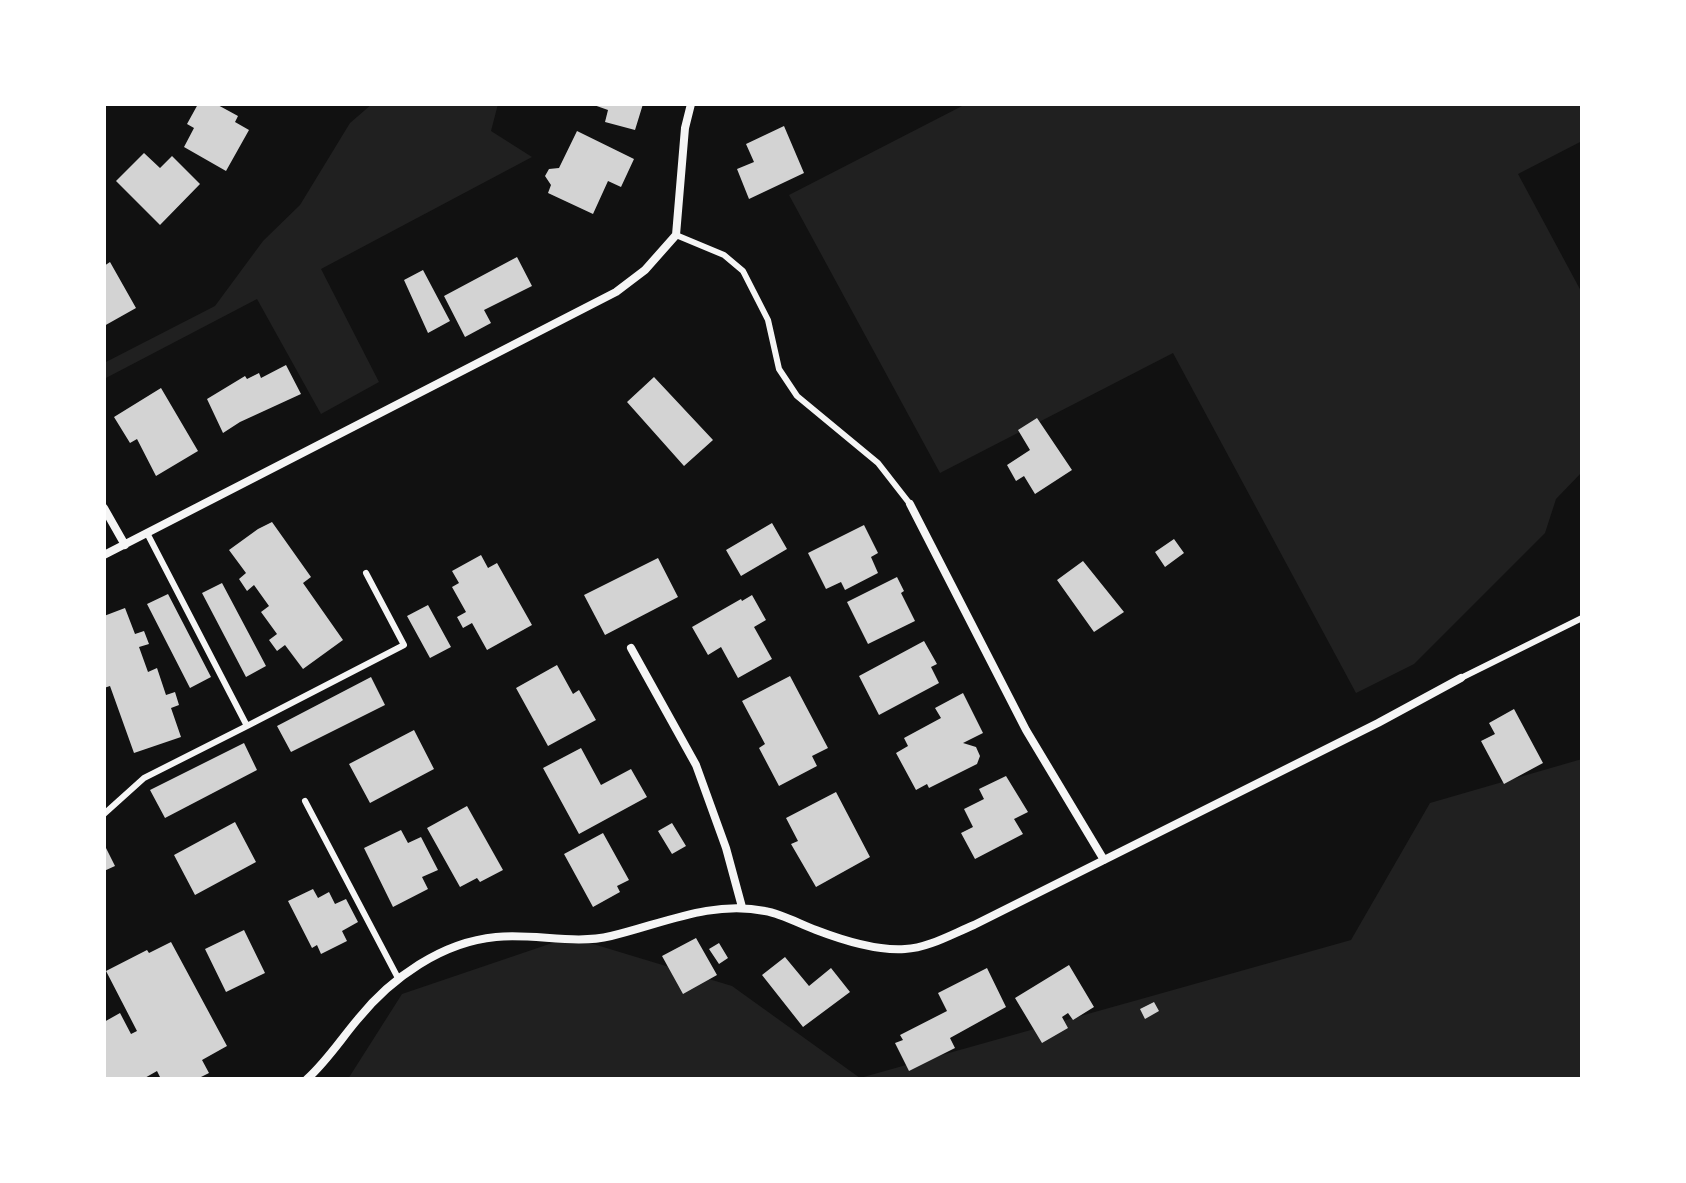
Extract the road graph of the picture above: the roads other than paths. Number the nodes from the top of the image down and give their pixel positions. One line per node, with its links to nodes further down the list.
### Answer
1 (691, 104): 2 (street)
2 (676, 235): 3 (lane); 5 (street)
3 (910, 504): 15 (street)
4 (104, 508): 6 (street)
5 (147, 533): 6 (street); 12 (lane)
6 (125, 545): 7 (street)
7 (104, 555)
8 (366, 573): 12 (lane)
9 (1582, 618): 11 (lane)
10 (631, 648): 16 (street)
11 (1461, 678): 15 (street)
12 (247, 726): 14 (lane)
13 (305, 801): 17 (lane)
14 (104, 814)
15 (1104, 860): 16 (street)
16 (742, 907): 17 (street)
17 (398, 978): 18 (street)
18 (307, 1079)

